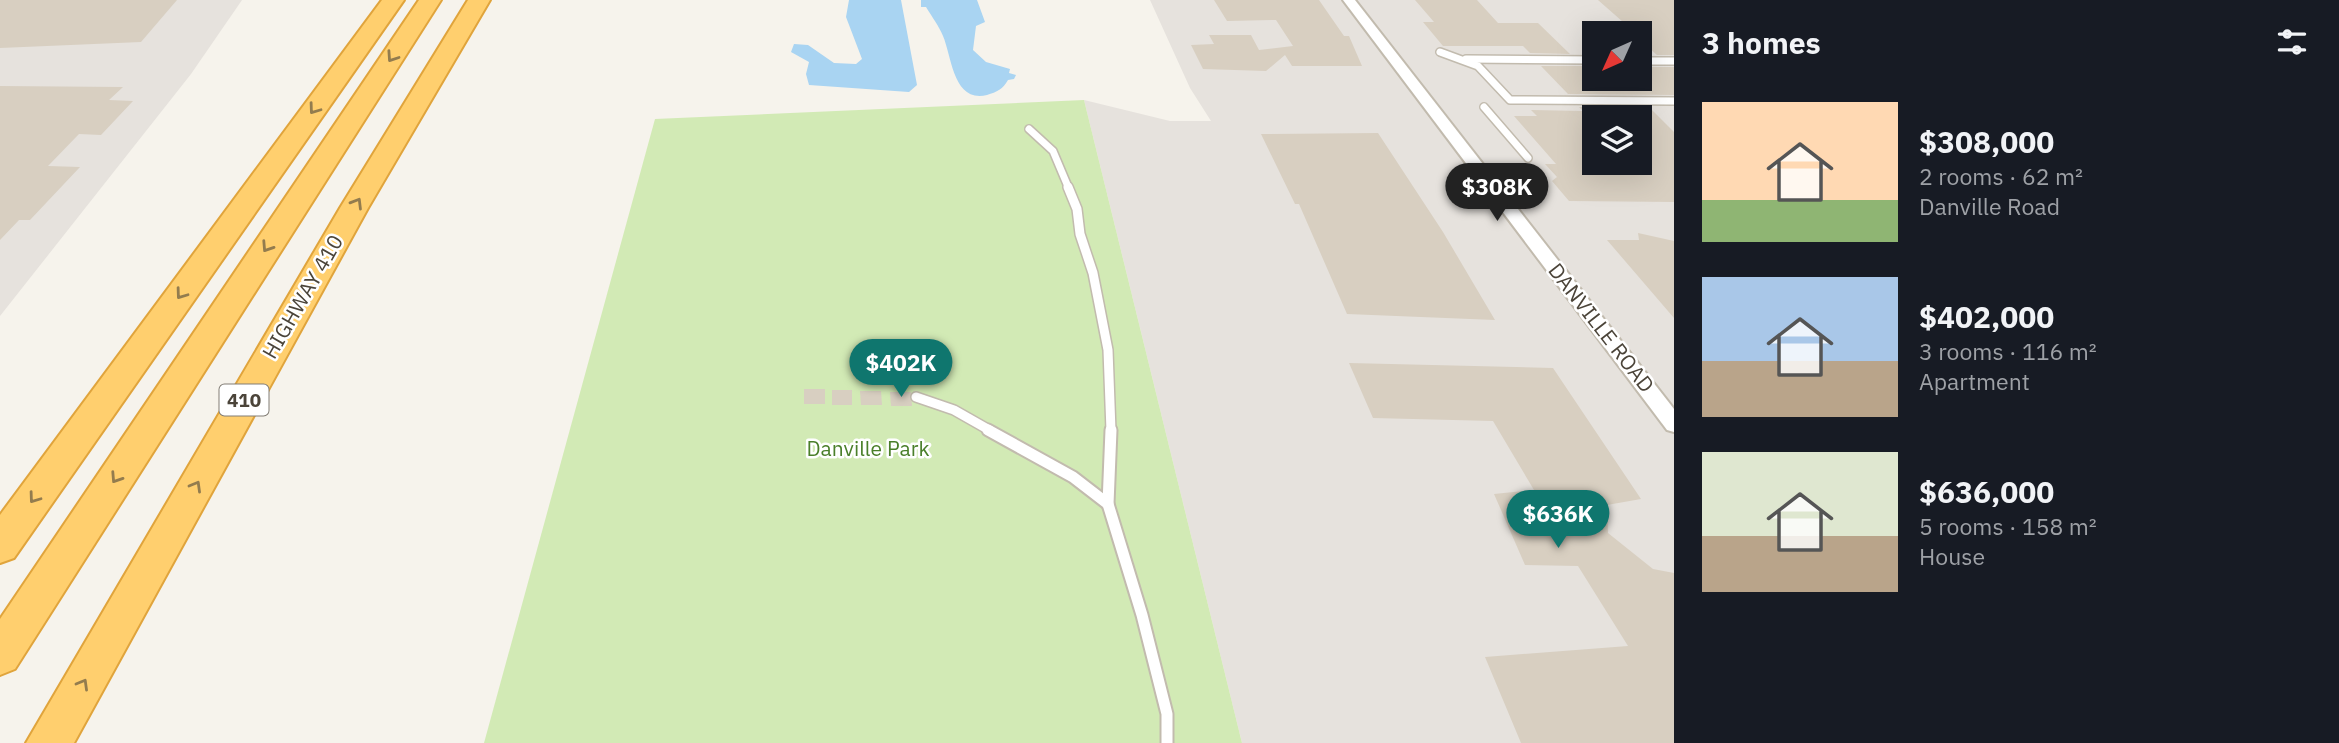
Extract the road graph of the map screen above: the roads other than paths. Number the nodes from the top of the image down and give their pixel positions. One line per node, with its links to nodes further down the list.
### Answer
1 (391, 0): 6 (highway)
2 (430, 0): 19 (highway, one-way to 19)
3 (480, 0): 20 (highway, HIGHWAY 410 / 410, one-way to 3)
4 (1349, 0): 16 (street, DANVILLE ROAD)
5 (1440, 52): 7 (lane)
6 (354, 54): 18 (highway, one-way to 18)
7 (1461, 59): 8 (lane); 11 (lane)
8 (1582, 60)
9 (1652, 61): 10 (lane)
10 (1674, 61)
11 (1674, 101)
12 (1484, 107): 14 (lane)
13 (1029, 129): 17 (lane)
14 (1528, 158)
15 (916, 397): 17 (lane)
16 (1674, 424)
17 (1108, 504): 21 (lane)
18 (0, 546)
19 (0, 655)
20 (49, 743)
21 (1167, 743)

